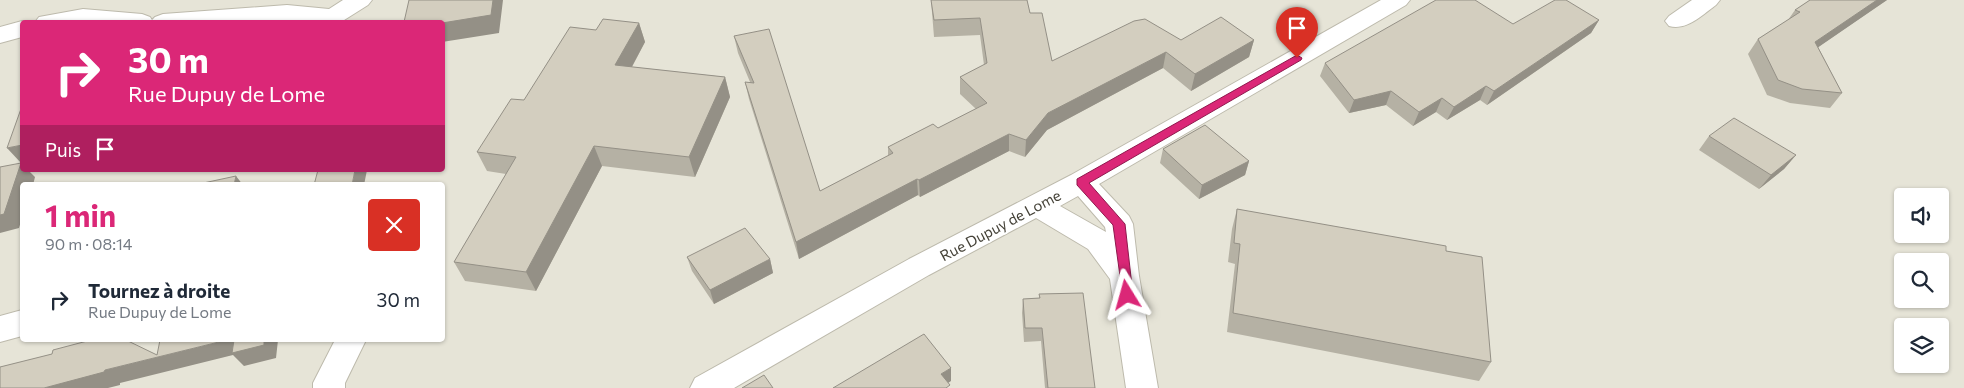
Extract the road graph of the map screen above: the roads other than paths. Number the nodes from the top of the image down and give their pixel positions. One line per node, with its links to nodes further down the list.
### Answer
1 (360, 0): 7 (street)
2 (1398, 0): 11 (street, Rue Dupuy de Lome)
3 (1708, 0): 8 (street)
4 (56, 20): 5 (street)
5 (130, 20)
6 (191, 20): 7 (street)
7 (332, 20)
8 (1678, 21)
9 (20, 30): 10 (street)
10 (0, 35)
11 (1081, 182): 12 (street, Rue Dupuy de Lome); 13 (street)
12 (1037, 206): 13 (street); 19 (street, Rue Dupuy de Lome)
13 (1124, 276): 17 (street)
14 (20, 324): 15 (street)
15 (0, 329)
16 (350, 342): 18 (street)
17 (1144, 387)
18 (329, 388)
19 (706, 388)

